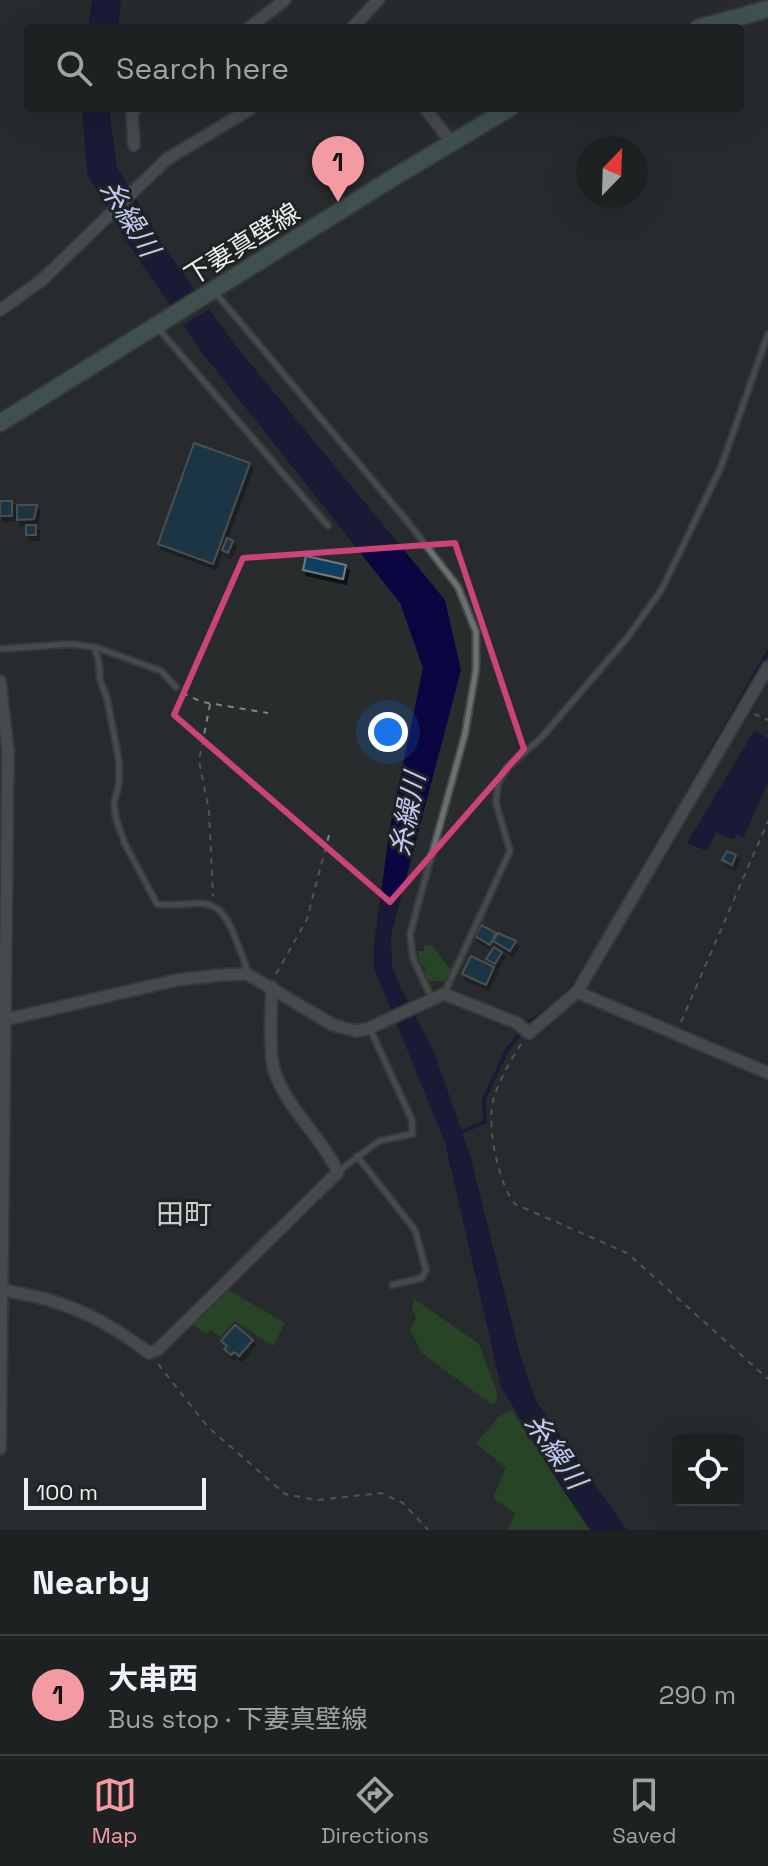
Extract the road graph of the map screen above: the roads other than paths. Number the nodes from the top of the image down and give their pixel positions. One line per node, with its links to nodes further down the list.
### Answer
1 (285, 0): 4 (street)
2 (378, 0): 5 (street)
3 (768, 9): 6 (main road)
4 (254, 24)
5 (356, 24)
6 (713, 24)
7 (133, 112): 12 (street)
8 (245, 112): 14 (street)
9 (428, 112): 11 (street)
10 (503, 112): 11 (main road, 下妻真壁線)
11 (451, 142): 13 (main road, 下妻真壁線)
12 (134, 145)
13 (211, 292): 15 (main road, 下妻真壁線); 29 (lane)
14 (0, 310)
15 (160, 325): 17 (main road, 下妻真壁線); 18 (lane)
16 (768, 334): 28 (lane)
17 (0, 423)
18 (328, 526)
19 (94, 647): 20 (lane); 23 (lane); 25 (lane)
20 (0, 649)
21 (768, 667): 27 (street)
22 (0, 681): 24 (street)
23 (176, 687)
24 (4, 750): 30 (street)
25 (247, 974): 26 (street); 30 (street)
26 (270, 986): 31 (street); 34 (street)
27 (577, 992): 28 (street); 32 (street)
28 (444, 994): 29 (street)
29 (430, 1000): 31 (street)
30 (2, 1021): 36 (street)
31 (373, 1026): 33 (lane)
32 (768, 1073)
33 (357, 1156): 34 (lane); 35 (lane)
34 (338, 1172): 36 (street)
35 (392, 1285)
36 (0, 1288): 37 (street)
37 (0, 1449)

